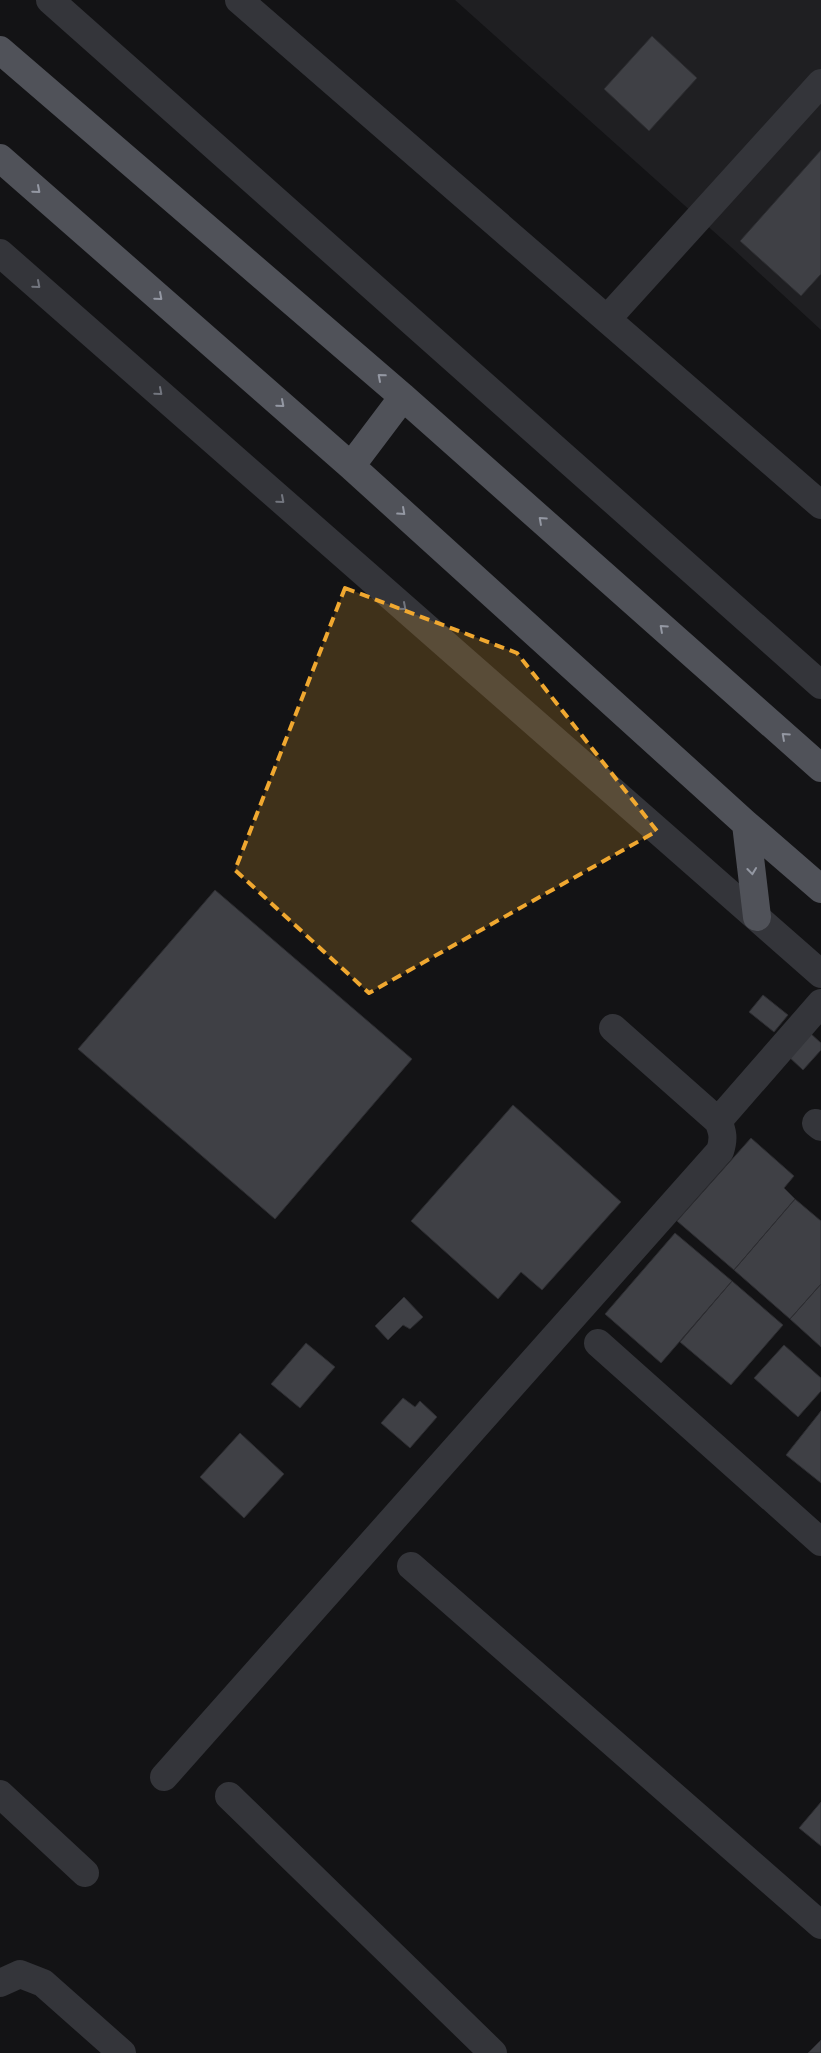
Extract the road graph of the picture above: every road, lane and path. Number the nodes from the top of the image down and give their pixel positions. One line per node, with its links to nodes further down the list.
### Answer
1 (50, 0): 11 (street)
2 (239, 0): 7 (street)
3 (0, 50): 8 (main road, one-way to 3)
4 (821, 83): 7 (street)
5 (0, 158): 9 (main road, one-way to 9)
6 (0, 253): 15 (street, one-way to 15)
7 (607, 319): 10 (street)
8 (403, 397): 9 (main road); 12 (main road, one-way to 8)
9 (351, 466): 13 (main road, one-way to 13)
10 (821, 505)
11 (821, 685)
12 (821, 768)
13 (746, 824): 14 (main road); 15 (main road, one-way to 15)
14 (821, 889)
15 (757, 917): 16 (street)
16 (821, 974)
17 (821, 1003): 19 (street)
18 (613, 1028): 19 (street)
19 (718, 1121): 23 (street)
20 (598, 1343): 21 (street)
21 (821, 1542)
22 (412, 1566): 27 (street)
23 (164, 1777)
24 (0, 1794): 26 (street)
25 (229, 1796): 30 (street)
26 (85, 1873)
27 (821, 1925)
28 (0, 1983): 29 (street)
29 (122, 2053)
30 (493, 2053)

